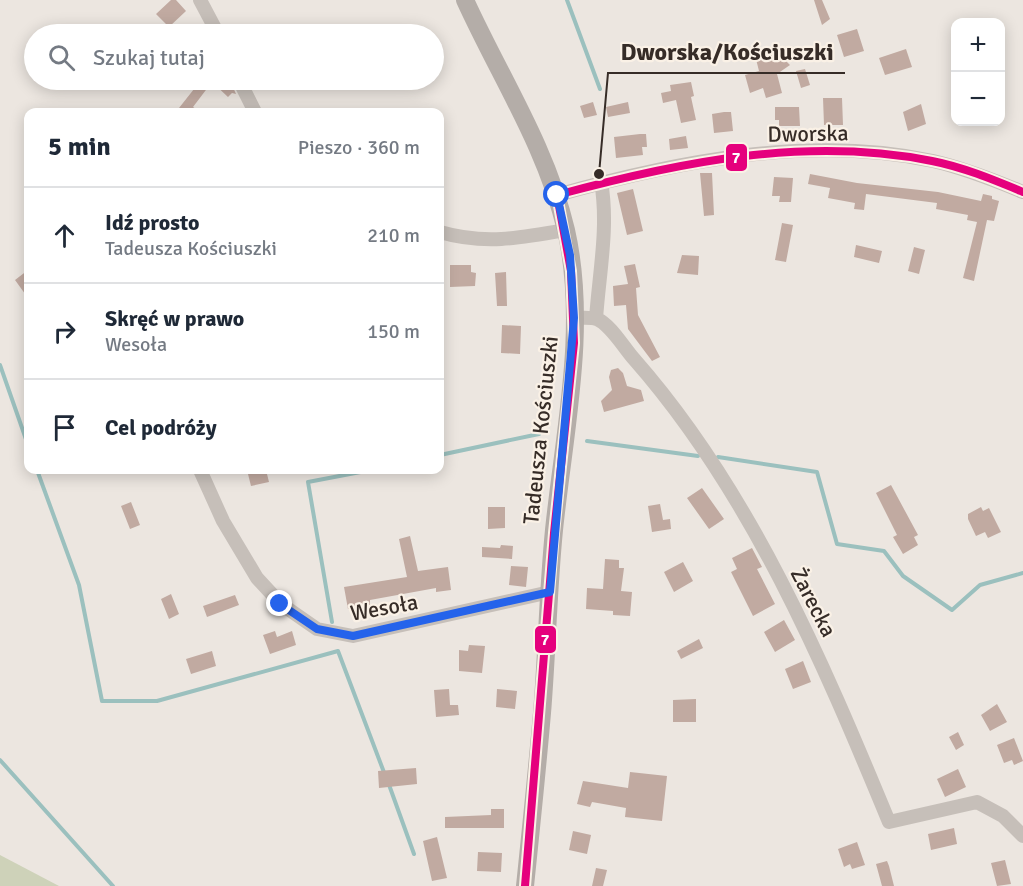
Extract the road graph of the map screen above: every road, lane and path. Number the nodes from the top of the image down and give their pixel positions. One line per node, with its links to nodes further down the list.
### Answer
1 (200, 0): 3 (street)
2 (465, 0): 8 (main road, Tadeusza Kościuszki)
3 (213, 24)
4 (244, 90): 5 (street)
5 (253, 108)
6 (601, 182): 7 (street, Dworska); 8 (street, Dworska); 12 (street)
7 (1023, 192)
8 (557, 195): 9 (main road, Tadeusza Kościuszki)
9 (566, 230): 10 (street); 11 (main road, Tadeusza Kościuszki)
10 (444, 233)
11 (574, 318): 12 (street); 14 (main road, Tadeusza Kościuszki)
12 (596, 319): 15 (street, Żarecka)
13 (202, 474): 14 (street, Wesoła)
14 (550, 592): 16 (main road, Tadeusza Kościuszki)
15 (1023, 836)
16 (525, 886)

